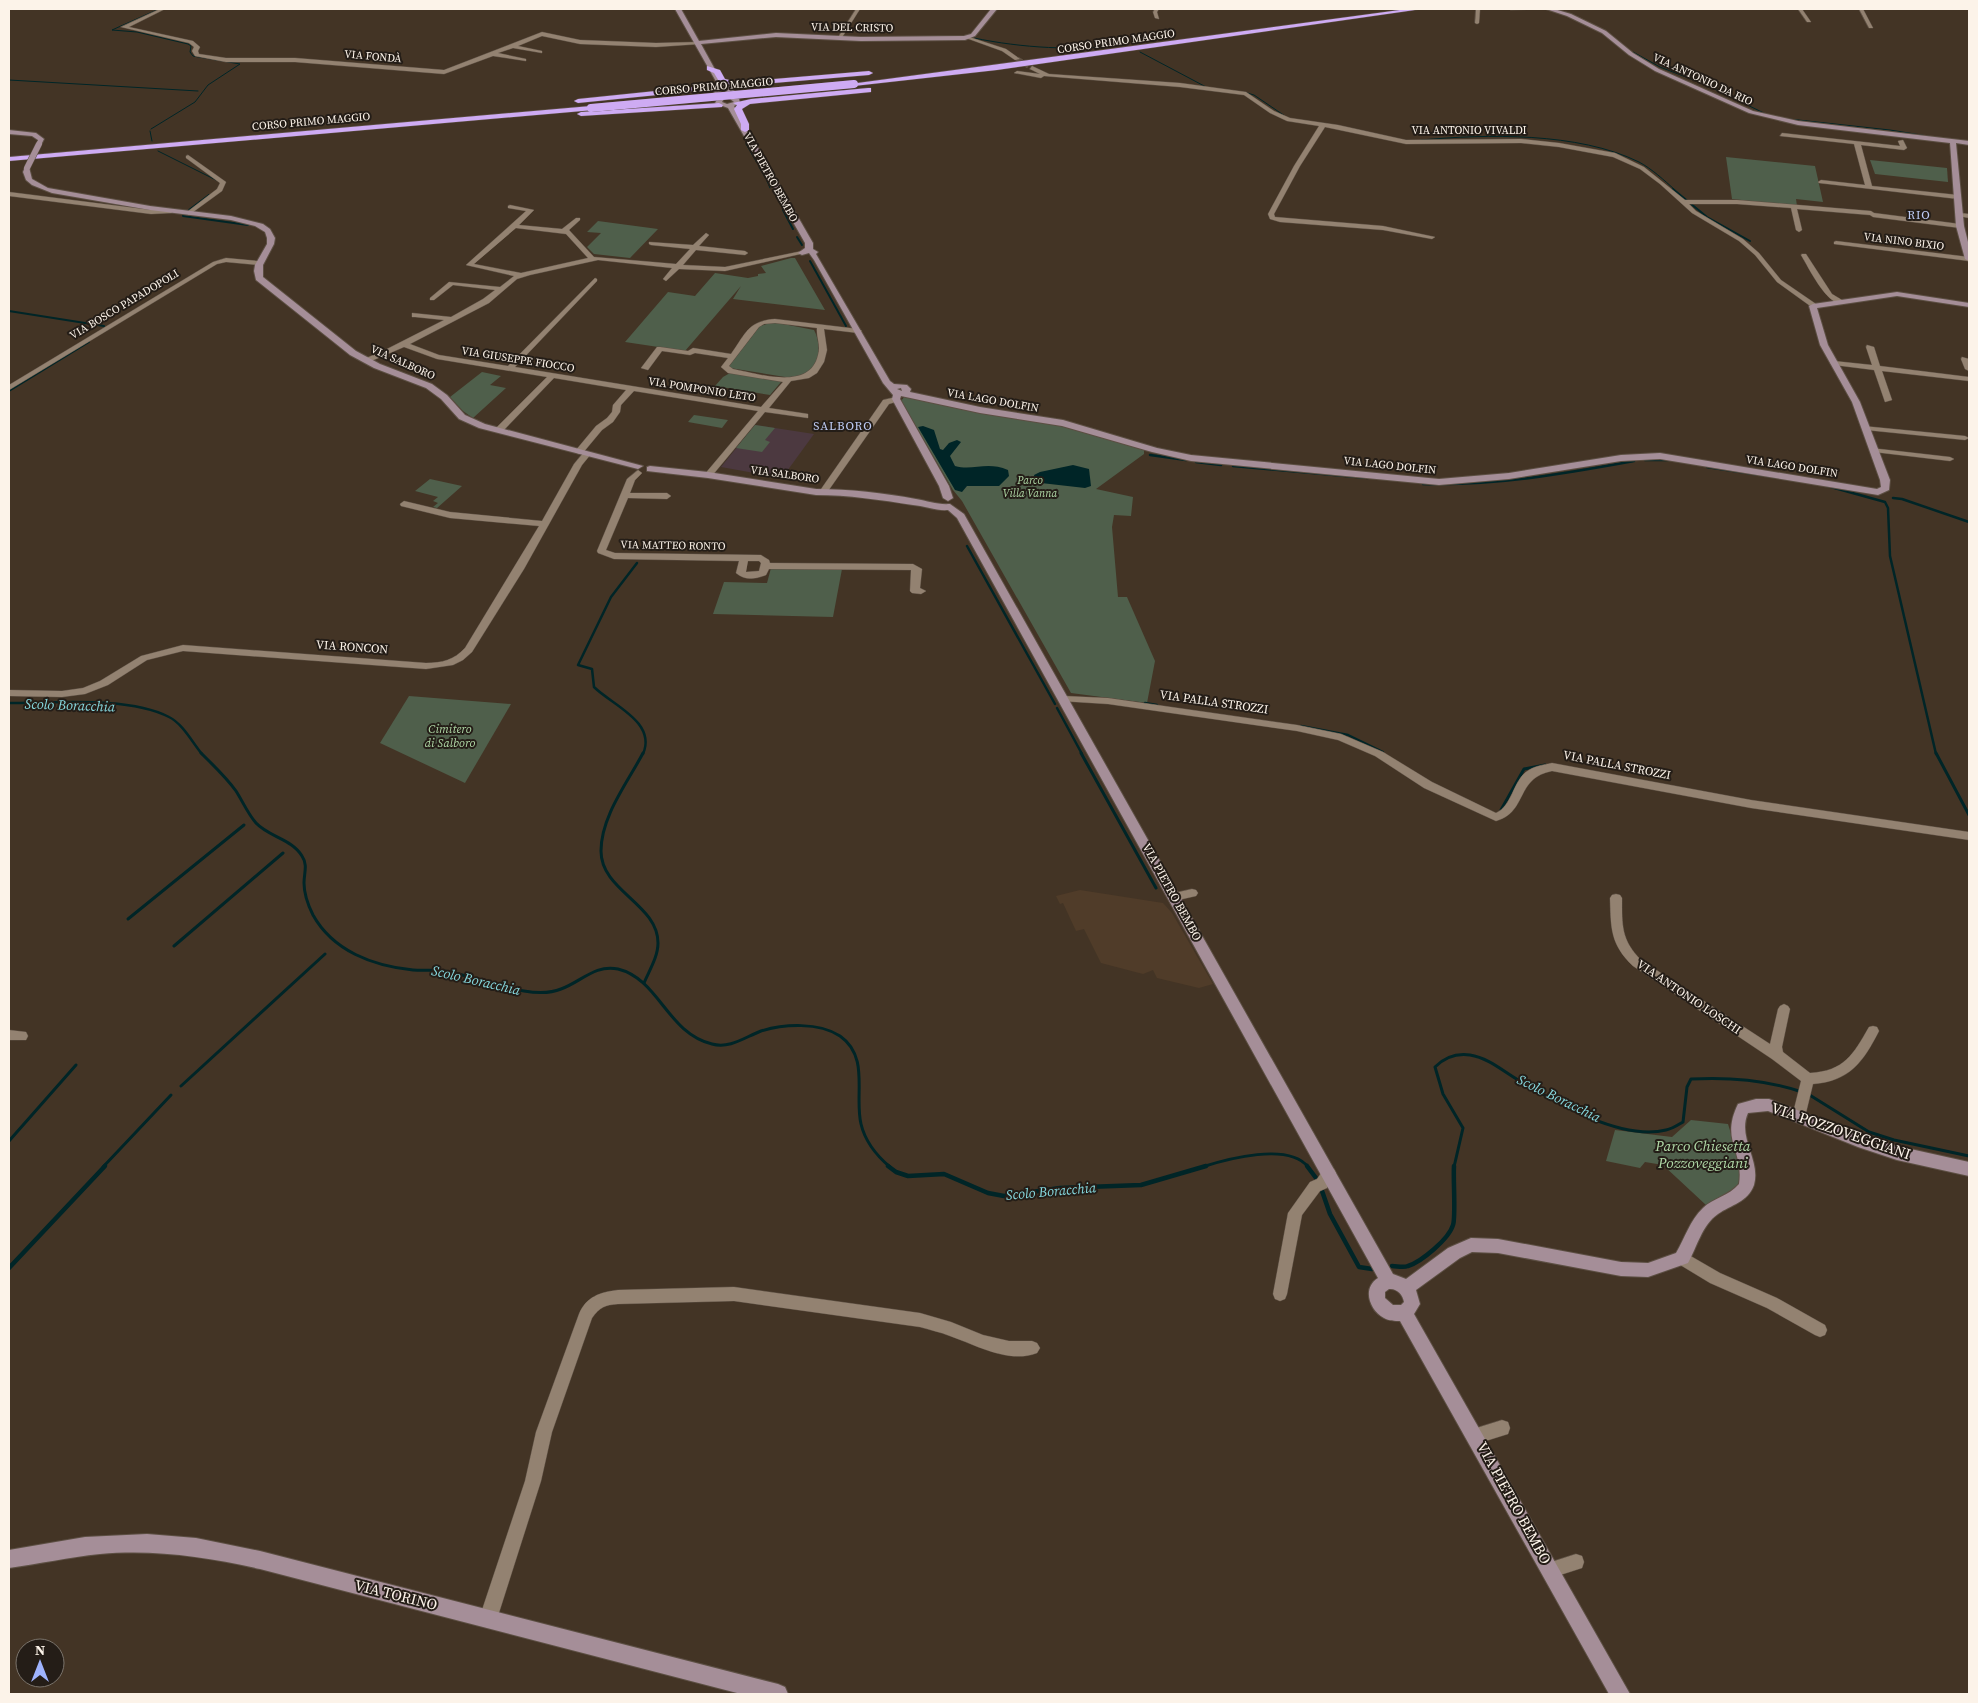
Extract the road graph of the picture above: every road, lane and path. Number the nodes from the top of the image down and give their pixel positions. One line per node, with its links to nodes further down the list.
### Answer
1 (163, 9): 28 (street, VIA FONDÀ)
2 (678, 9): 20 (street)
3 (858, 9): 19 (street)
4 (994, 9): 18 (street)
5 (1157, 9): 14 (street)
6 (1404, 9): 24 (highway, CORSO PRIMO MAGGIO)
7 (1418, 9): 25 (highway, CORSO PRIMO MAGGIO)
8 (1478, 9): 16 (street)
9 (1510, 9): 10 (street)
10 (1542, 9)
11 (1549, 9): 47 (street, VIA ANTONIO DA RIO)
12 (1800, 9): 15 (street)
13 (1860, 9): 17 (street)
14 (1157, 18)
15 (1809, 21)
16 (1477, 23)
17 (1871, 27)
18 (968, 37): 19 (street, VIA DEL CRISTO); 26 (street)
19 (839, 38): 20 (street, VIA DEL CRISTO)
20 (697, 44): 21 (street, VIA FONDÀ); 30 (street)
21 (513, 46): 22 (street); 23 (street, VIA FONDÀ)
22 (540, 52)
23 (493, 54): 27 (street); 28 (street, VIA FONDÀ)
24 (1070, 56): 34 (highway, CORSO PRIMO MAGGIO); 35 (highway)
25 (1091, 56): 34 (highway, CORSO PRIMO MAGGIO); 38 (highway)
26 (1017, 59)
27 (524, 60)
28 (248, 61): 29 (street)
29 (242, 65)
30 (710, 68): 35 (highway); 36 (street)
31 (1032, 68): 33 (street)
32 (1017, 73): 33 (street)
33 (1100, 80): 41 (street, VIA ANTONIO VIVALDI)
34 (853, 83): 43 (highway, CORSO PRIMO MAGGIO, bridge)
35 (744, 84): 37 (highway)
36 (718, 86): 37 (street); 39 (street); 43 (highway)
37 (730, 86): 40 (street, VIA PIETRO BEMBO)
38 (752, 101): 40 (highway); 42 (highway)
39 (719, 104): 40 (street); 43 (highway)
40 (734, 104): 42 (street, VIA PIETRO BEMBO)
41 (1323, 125): 56 (street, VIA ANTONIO VIVALDI); 71 (street)
42 (745, 130): 75 (street, VIA PIETRO BEMBO)
43 (314, 131): 51 (highway, CORSO PRIMO MAGGIO)
44 (9, 132): 60 (street, bridge)
45 (1782, 135): 48 (street)
46 (1901, 141): 48 (street)
47 (1953, 142): 49 (street, VIA ANTONIO DA RIO); 55 (street)
48 (1857, 143): 53 (street)
49 (1969, 143)
50 (188, 157): 62 (street)
51 (9, 158)
52 (1821, 182): 53 (street)
53 (1870, 187): 55 (street)
54 (9, 194): 60 (street)
55 (1960, 195): 63 (street)
56 (1686, 201): 57 (street); 88 (street, VIA ANTONIO VIVALDI)
57 (1751, 203): 59 (street); 61 (street)
58 (510, 207): 66 (street)
59 (1794, 208): 67 (street); 68 (street)
60 (170, 211): 62 (street)
61 (1752, 212)
62 (188, 213): 80 (street)
63 (1960, 215): 64 (street); 67 (street)
64 (1969, 216)
65 (578, 219): 69 (street)
66 (514, 226): 69 (street); 82 (street)
67 (1960, 226): 79 (street)
68 (1799, 230)
69 (564, 231): 78 (street)
70 (706, 235): 74 (street)
71 (1432, 237)
72 (651, 243): 74 (street)
73 (1836, 243): 79 (street, VIA NINO BIXIO)
74 (695, 247): 76 (street); 81 (street)
75 (807, 252): 81 (street); 93 (street, VIA PIETRO BEMBO)
76 (745, 253)
77 (1804, 255): 87 (street)
78 (591, 258): 81 (street); 82 (street)
79 (1969, 259)
80 (258, 263): 98 (street, VIA SALBORO); 107 (street, VIA BOSCO PAPADOPOLI)
81 (678, 266): 83 (street)
82 (520, 275): 85 (street)
83 (666, 279)
84 (595, 280): 102 (street)
85 (503, 289): 86 (street); 91 (street)
86 (432, 299)
87 (1838, 302): 88 (street); 89 (street)
88 (1817, 305): 99 (street)
89 (1969, 305)
90 (415, 315): 91 (street)
91 (453, 319): 94 (street)
92 (821, 327): 93 (street); 96 (street); 106 (street)
93 (858, 331): 109 (street, VIA PIETRO BEMBO)
94 (404, 344): 98 (street); 102 (street, VIA GIUSEPPE FIOCCO)
95 (1870, 347): 101 (street)
96 (732, 356): 100 (street, VIA POMPONIO LETO); 106 (street)
97 (1965, 359): 103 (street)
98 (366, 360): 114 (street, VIA SALBORO)
99 (1834, 363): 101 (street); 113 (street)
100 (645, 368)
101 (1877, 368): 105 (street); 110 (street)
102 (509, 369): 104 (street, VIA GIUSEPPE FIOCCO)
103 (1969, 369)
104 (551, 377): 108 (street, VIA GIUSEPPE FIOCCO); 114 (street)
105 (1969, 379)
106 (788, 380): 111 (street, VIA POMPONIO LETO)
107 (9, 388)
108 (631, 389): 111 (street, VIA POMPONIO LETO); 118 (street, VIA POMPONIO LETO)
109 (898, 393): 117 (street, VIA LAGO DOLFIN); 122 (street); 125 (street, VIA PIETRO BEMBO)
110 (1888, 400)
111 (762, 410): 112 (street, VIA POMPONIO LETO); 121 (street, VIA POMPONIO LETO)
112 (805, 416)
113 (1866, 428): 115 (street); 117 (street)
114 (499, 430): 118 (street, VIA SALBORO)
115 (1968, 434): 116 (street)
116 (1969, 447)
117 (1874, 450): 119 (street)
118 (583, 453): 120 (street, VIA SALBORO); 127 (street, VIA RONCON)
119 (1950, 459)
120 (638, 470): 121 (street, VIA SALBORO); 123 (street, VIA MATTEO RONTO)
121 (708, 475): 122 (street, VIA SALBORO)
122 (823, 492): 125 (street, VIA SALBORO)
123 (624, 495): 124 (street); 128 (street, VIA MATTEO RONTO)
124 (667, 496)
125 (943, 502): 132 (street, VIA PIETRO BEMBO)
126 (404, 504): 127 (street)
127 (544, 524): 131 (street, VIA RONCON)
128 (744, 558): 129 (street, VIA MATTEO RONTO); 129 (street, VIA MATTEO RONTO)
129 (765, 566): 130 (street, VIA MATTEO RONTO)
130 (921, 592)
131 (9, 693)
132 (1064, 699): 133 (street, VIA PALLA STROZZI); 143 (street, VIA PIETRO BEMBO)
133 (1969, 836)
134 (1616, 898): 139 (street, VIA ANTONIO LOSCHI)
135 (1784, 1010): 139 (street)
136 (1873, 1031): 140 (street)
137 (9, 1035): 138 (street)
138 (22, 1036)
139 (1777, 1055): 140 (street, VIA ANTONIO LOSCHI)
140 (1808, 1083): 141 (street)
141 (1801, 1113): 142 (street, VIA POZZOVEGGIANI); 144 (street, VIA POZZOVEGGIANI)
142 (1969, 1169)
143 (1322, 1181): 145 (street, VIA PIETRO BEMBO); 147 (street)
144 (1682, 1258): 146 (street); 149 (street)
145 (1388, 1281): 146 (street); 148 (street)
146 (1406, 1288): 148 (street)
147 (1280, 1294)
148 (1405, 1313): 154 (street, VIA PIETRO BEMBO)
149 (1820, 1330)
150 (1032, 1348): 152 (street)
151 (9, 1559): 152 (street, VIA TORINO)
152 (488, 1619): 153 (street, VIA TORINO)
153 (778, 1694)
154 (1620, 1694)

